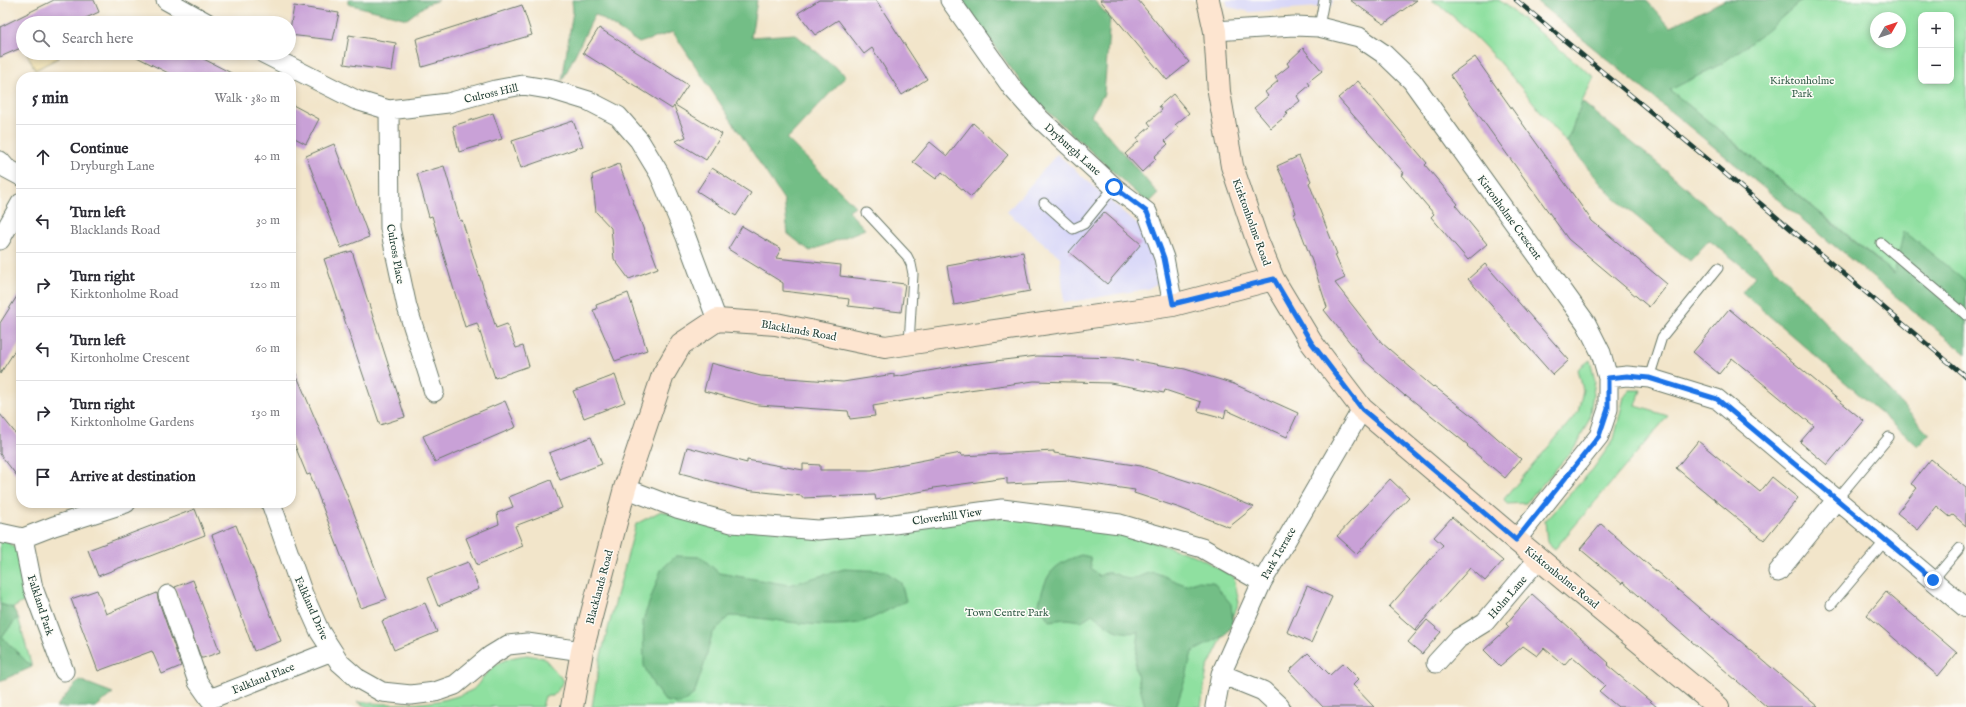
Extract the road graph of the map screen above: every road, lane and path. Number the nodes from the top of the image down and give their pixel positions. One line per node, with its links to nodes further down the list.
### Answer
1 (166, 0): 5 (street)
2 (950, 0): 12 (street, Dryburgh Lane)
3 (1208, 0): 7 (street, Kirktonholme Road)
4 (1324, 0): 6 (lane)
5 (195, 16)
6 (1319, 27): 7 (street, Kirtonholme Crescent); 24 (street, Kirtonholme Crescent)
7 (1215, 31): 19 (street, Kirktonholme Road)
8 (277, 60): 9 (street, Culross Hill)
9 (389, 110): 22 (street, Culross Hill); 26 (street, Culross Place)
10 (0, 161): 11 (street)
11 (16, 173)
12 (1114, 187): 13 (lane); 20 (street, Dryburgh Lane)
13 (1044, 203)
14 (16, 212): 16 (street)
15 (867, 214): 23 (lane)
16 (0, 240)
17 (1881, 243): 21 (lane)
18 (1718, 268): 25 (lane)
19 (1274, 279): 20 (street, Blacklands Road); 27 (street, Kirktonholme Road)
20 (1173, 304): 23 (street, Blacklands Road)
21 (1966, 315)
22 (717, 320): 23 (street, Blacklands Road); 29 (street, Blacklands Road)
23 (909, 344)
24 (1608, 378): 25 (street); 35 (street, Kirtonholme Crescent)
25 (1649, 378): 30 (street)
26 (434, 392)
27 (1362, 409): 35 (street, Kirktonholme Road); 41 (street, Park Terrace)
28 (1889, 437): 30 (lane)
29 (625, 488): 41 (street, Cloverhill View); 46 (street, Blacklands Road)
30 (1837, 500): 36 (street); 39 (street)
31 (110, 508): 34 (street)
32 (273, 508): 45 (street, Falkland Drive)
33 (0, 533): 34 (street)
34 (23, 538): 48 (street, Falkland Park)
35 (1516, 540): 38 (street, Kirktonholme Road)
36 (1885, 541): 40 (street); 43 (lane)
37 (1960, 548): 40 (lane)
38 (1539, 558): 47 (street, Holm Lane); 53 (street, Kirktonholme Road)
39 (1778, 572)
40 (1933, 580): 44 (street)
41 (1262, 582): 49 (street, Park Terrace)
42 (168, 595): 45 (street, Falkland Place)
43 (1831, 605)
44 (1966, 608)
45 (332, 651): 46 (street, Falkland Drive)
46 (582, 651): 50 (street, Blacklands Road)
47 (1436, 663)
48 (64, 671)
49 (1221, 674): 51 (street, Park Terrace); 52 (street)
50 (572, 707)
51 (1215, 707)
52 (1280, 707)
53 (1718, 707)

